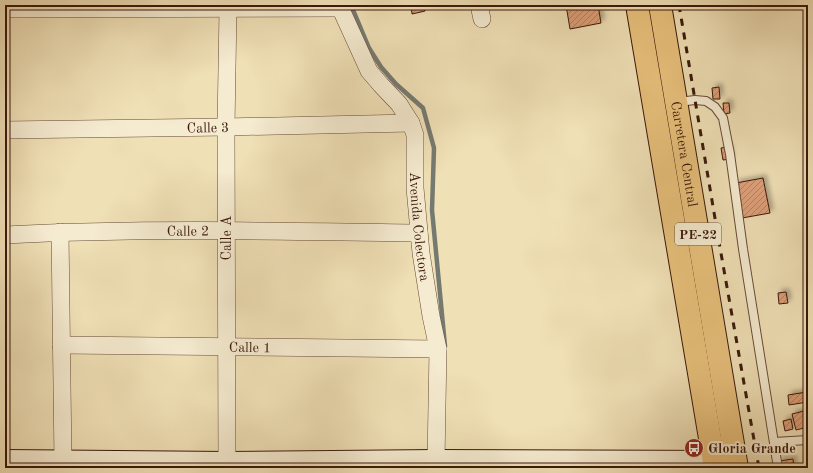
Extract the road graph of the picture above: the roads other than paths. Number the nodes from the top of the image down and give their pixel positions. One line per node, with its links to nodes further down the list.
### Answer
1 (638, 5): 24 (highway, Carretera Central / PE-22)
2 (660, 5): 8 (highway, Carretera Central / PE-22)
3 (339, 6): 7 (street); 9 (street, Avenida Colectora)
4 (97, 7): 5 (street); 6 (street)
5 (184, 7): 7 (street)
6 (5, 9)
7 (228, 9): 10 (street, Calle A)
8 (676, 102): 20 (lane); 25 (highway, Carretera Central / PE-22)
9 (411, 123): 10 (street, Calle 3); 14 (street, Avenida Colectora)
10 (226, 127): 11 (street, Calle 3); 12 (street, Calle A)
11 (5, 130)
12 (226, 230): 13 (street, Calle 2); 14 (street, Calle 2); 17 (street, Calle A)
13 (60, 232): 15 (street, Calle 2); 16 (street)
14 (419, 233): 18 (street, Avenida Colectora)
15 (5, 235)
16 (61, 345): 17 (street, Calle 1); 21 (street)
17 (226, 346): 18 (street, Calle 1); 26 (street, Calle A)
18 (438, 348): 23 (street, Avenida Colectora)
19 (808, 440): 20 (lane)
20 (774, 442): 27 (lane)
21 (63, 461): 22 (street); 26 (street)
22 (9, 463)
23 (435, 465): 24 (street); 26 (street)
24 (714, 465): 25 (street)
25 (737, 465)
26 (227, 466)
27 (778, 468)

